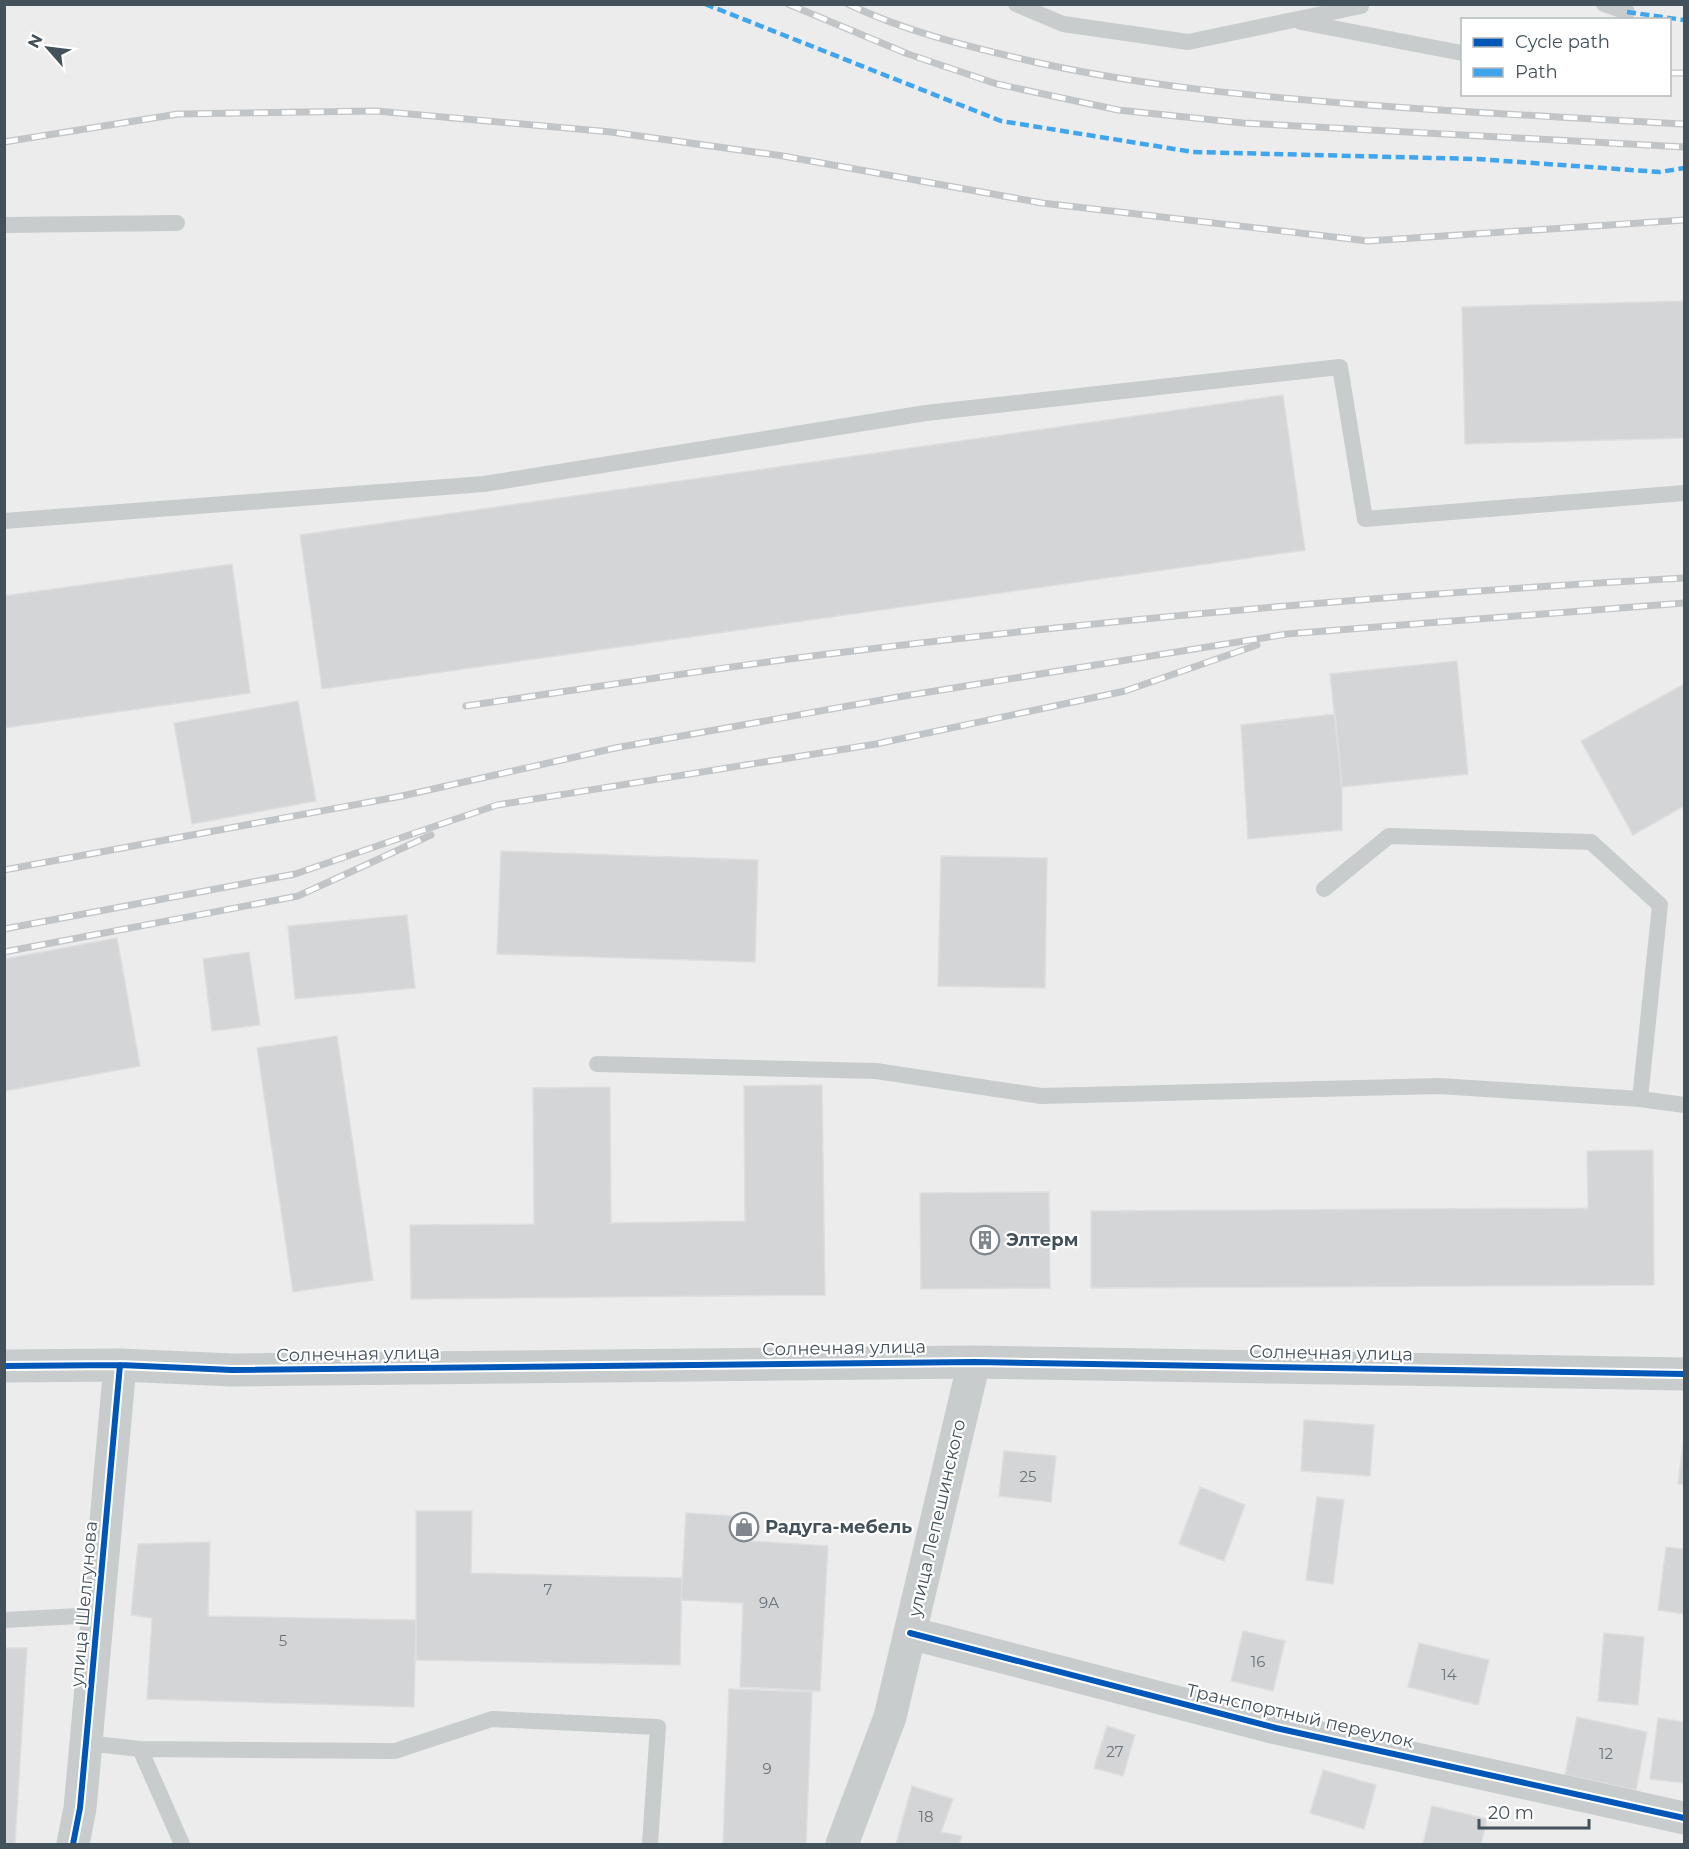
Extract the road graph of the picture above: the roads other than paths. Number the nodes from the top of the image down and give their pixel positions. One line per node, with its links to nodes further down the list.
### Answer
1 (1016, 4): 5 (lane)
2 (1604, 4): 4 (lane)
3 (1361, 5): 5 (lane)
4 (1627, 12)
5 (1291, 21): 6 (lane)
6 (1461, 52)
7 (177, 223): 8 (lane)
8 (4, 225)
9 (1684, 494): 10 (lane)
10 (4, 521)
11 (1324, 889): 13 (lane)
12 (597, 1064): 13 (lane)
13 (1640, 1099): 14 (lane)
14 (1684, 1105)
15 (974, 1362): 16 (street, Солнечная улица); 18 (street, Солнечная улица); 21 (street, улица Лепешинского)
16 (120, 1365): 17 (street, Солнечная улица); 19 (street, улица Шелгунова)
17 (4, 1366)
18 (1684, 1374)
19 (98, 1616): 20 (lane); 22 (street, улица Шелгунова)
20 (4, 1620)
21 (910, 1633): 24 (street, Транспортный переулок); 28 (street, улица Лепешинского)
22 (86, 1743): 23 (lane); 25 (street, улица Шелгунова)
23 (140, 1749): 26 (lane); 27 (lane)
24 (1684, 1818)
25 (73, 1845)
26 (182, 1845)
27 (650, 1845)
28 (842, 1845)

